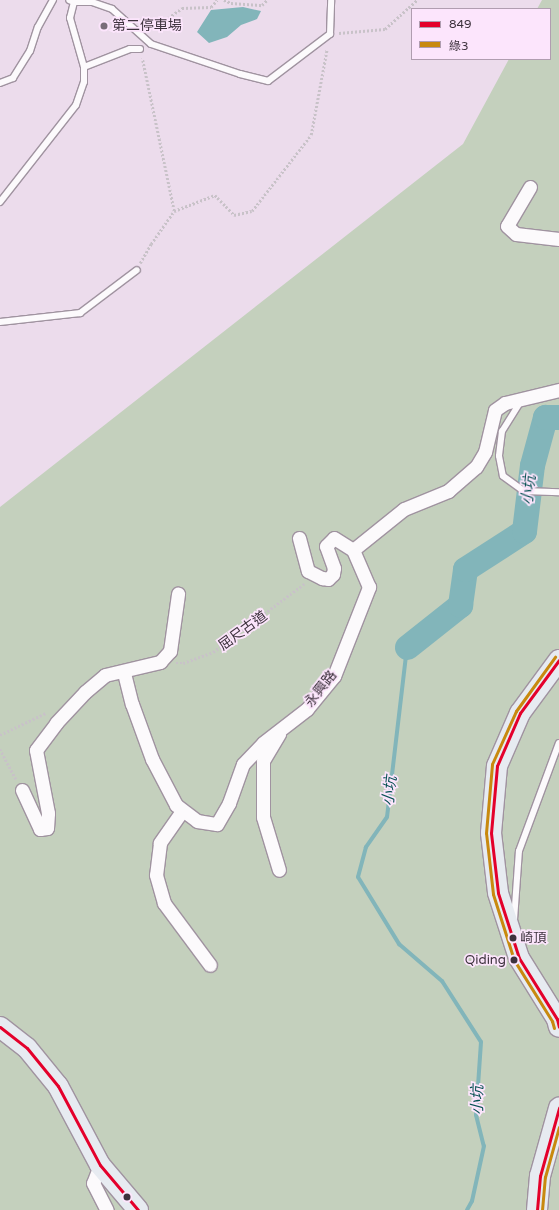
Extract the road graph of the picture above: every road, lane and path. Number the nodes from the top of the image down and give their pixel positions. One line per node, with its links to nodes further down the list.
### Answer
1 (53, 0): 12 (lane)
2 (217, 0): 8 (path)
3 (224, 0): 4 (path)
4 (268, 0)
5 (331, 0): 9 (lane)
6 (417, 0): 9 (path)
7 (72, 1): 8 (lane); 11 (lane)
8 (123, 20): 9 (lane)
9 (330, 34): 15 (path)
10 (140, 49): 11 (lane); 15 (path)
11 (84, 66): 14 (lane)
12 (0, 83)
13 (530, 187): 16 (street)
14 (0, 202)
15 (174, 210): 17 (path)
16 (559, 239)
17 (137, 270): 18 (lane)
18 (0, 322)
19 (559, 390): 20 (street)
20 (521, 401): 21 (lane); 23 (street)
21 (559, 492)
22 (300, 538): 24 (street)
23 (353, 550): 24 (street); 30 (street, 永興路)
24 (316, 576): 27 (path, 屈尺古道)
25 (178, 594): 27 (street)
26 (559, 660): 37 (main road)
27 (160, 662): 28 (street)
28 (124, 673): 34 (street); 35 (street, 永興路)
29 (50, 711): 31 (path)
30 (281, 730): 35 (street, 永興路); 36 (street)
31 (0, 735)
32 (559, 743): 37 (lane)
33 (0, 749): 34 (path)
34 (22, 790)
35 (182, 811): 38 (street)
36 (279, 870)
37 (511, 931): 40 (main road)
38 (210, 965)
39 (0, 1027): 42 (main road)
40 (559, 1027)
41 (559, 1108): 45 (main road)
42 (100, 1165): 43 (street); 44 (main road)
43 (107, 1210)
44 (138, 1210)
45 (537, 1210)

